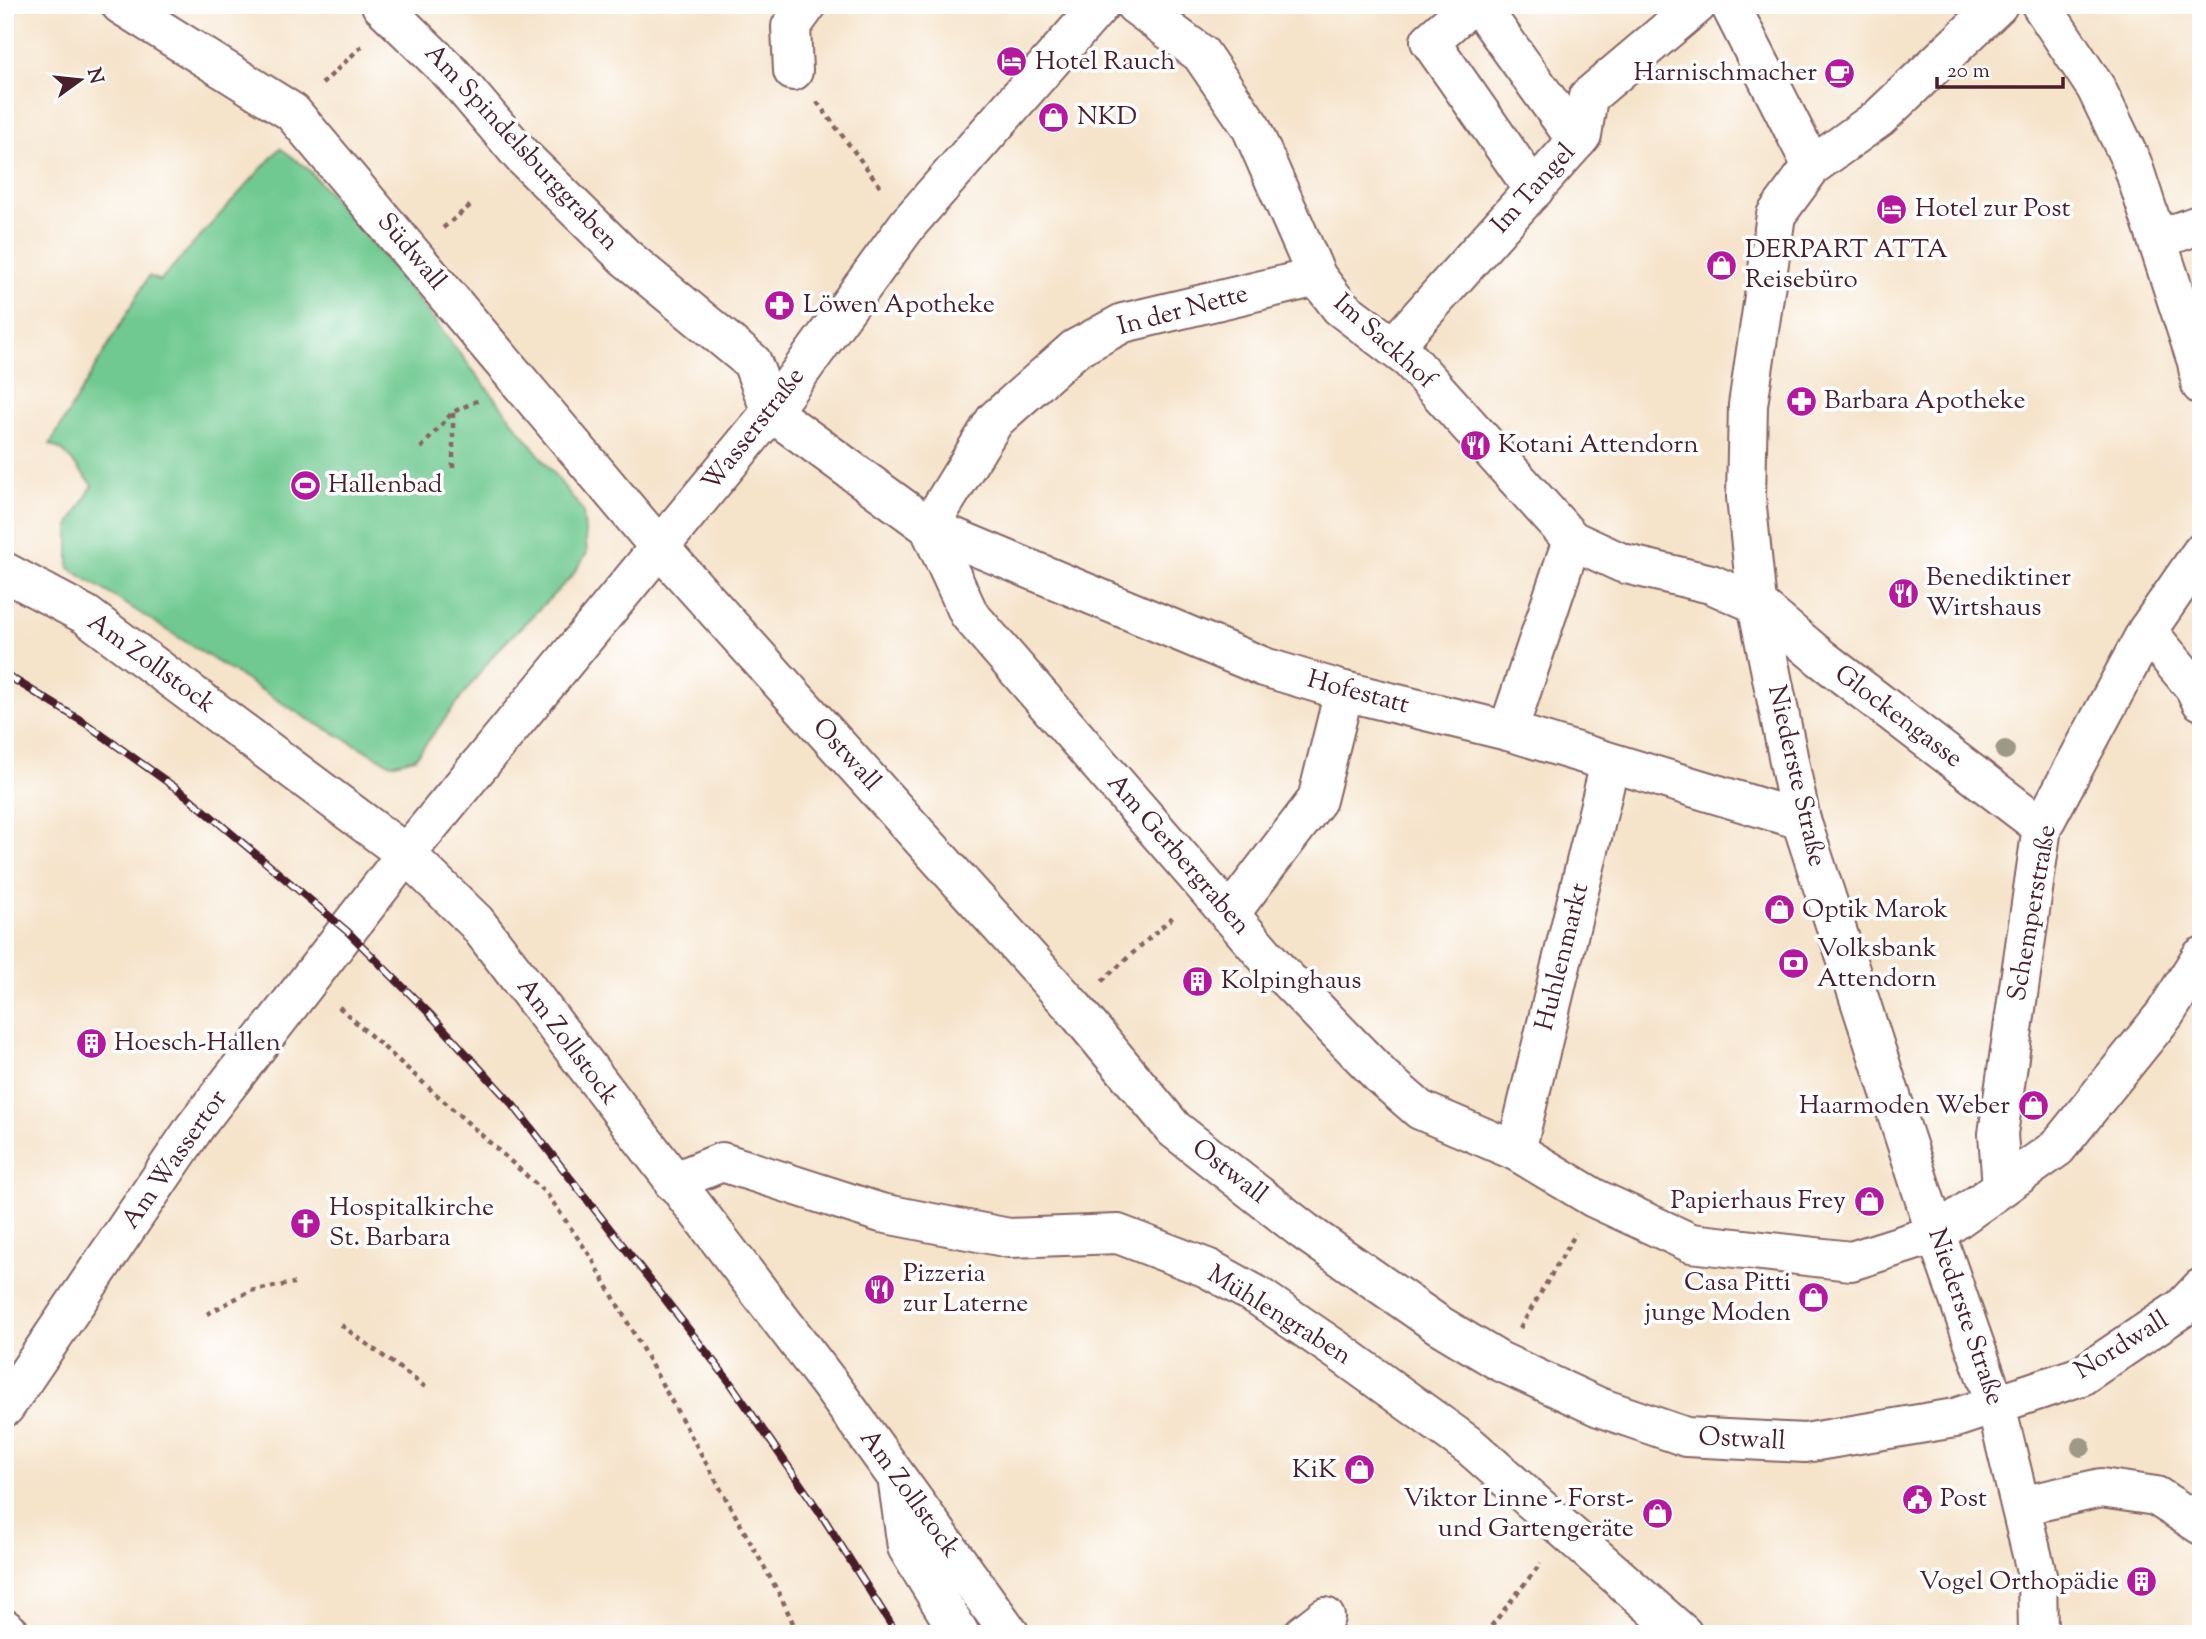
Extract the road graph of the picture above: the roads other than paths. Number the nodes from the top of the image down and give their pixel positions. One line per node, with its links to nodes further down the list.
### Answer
1 (121, 5): 24 (street, Südwall)
2 (807, 5): 12 (street)
3 (1100, 5): 21 (street, Wasserstraße)
4 (1135, 5): 18 (street, Im Sackhof)
5 (1471, 5): 15 (street)
6 (1479, 5): 13 (street)
7 (1730, 5): 14 (street)
8 (1998, 5): 14 (street, Niederste Straße)
9 (2041, 5): 17 (street)
10 (397, 10): 21 (street, Am Spindelsburggraben)
11 (1686, 15): 13 (street, Im Tangel)
12 (793, 71)
13 (1577, 141): 15 (street, Im Tangel)
14 (1812, 166): 27 (street, Niederste Straße)
15 (1534, 190): 19 (street, Im Tangel)
16 (2201, 224): 17 (street)
17 (2159, 239): 20 (street)
18 (1317, 277): 19 (street, Im Sackhof); 22 (street, In der Nette)
19 (1394, 347): 23 (street, Im Sackhof)
20 (2201, 385)
21 (771, 412): 22 (street, Am Gerbergraben); 24 (street, Wasserstraße)
22 (929, 527): 29 (street, Hofestatt); 36 (street, Am Gerbergraben)
23 (1572, 540): 27 (street, Im Sackhof); 31 (street)
24 (659, 547): 35 (street, Wasserstraße); 43 (street, Ostwall)
25 (2201, 553): 28 (street, Schemperstraße)
26 (5, 572): 35 (street, Am Zollstock)
27 (1757, 604): 33 (street, Niederste Straße); 34 (street, Glockengasse)
28 (2147, 631): 30 (street); 34 (street, Schemperstraße)
29 (1344, 691): 31 (street, Hofestatt); 36 (street)
30 (2201, 701)
31 (1508, 731): 32 (street, Hofestatt)
32 (1610, 763): 33 (street, Hofestatt); 38 (street, Huhlenmarkt)
33 (1801, 820): 41 (street, Niederste Straße)
34 (2042, 827): 40 (street, Schemperstraße)
35 (406, 854): 39 (street, Am Zollstock); 44 (street, Am Wassertor)
36 (1217, 901): 38 (street, Am Gerbergraben)
37 (2201, 957): 40 (street, Am Gerbergraben)
38 (1516, 1151): 41 (street, Am Gerbergraben)
39 (673, 1182): 45 (street, Am Zollstock); 52 (street, Mühlengraben)
40 (2002, 1187): 41 (street, Am Gerbergraben)
41 (1936, 1234): 43 (street, Niederste Straße)
42 (2201, 1288): 43 (street, Nordwall)
43 (1996, 1406): 46 (street, Niederste Straße)
44 (5, 1407)
45 (897, 1479): 50 (street); 51 (street, Am Zollstock)
46 (2021, 1506): 47 (street); 53 (street, Niederste Straße)
47 (2201, 1525)
48 (5, 1629): 49 (street)
49 (11, 1634)
50 (960, 1634)
51 (1010, 1634)
52 (1683, 1634)
53 (2038, 1634)

